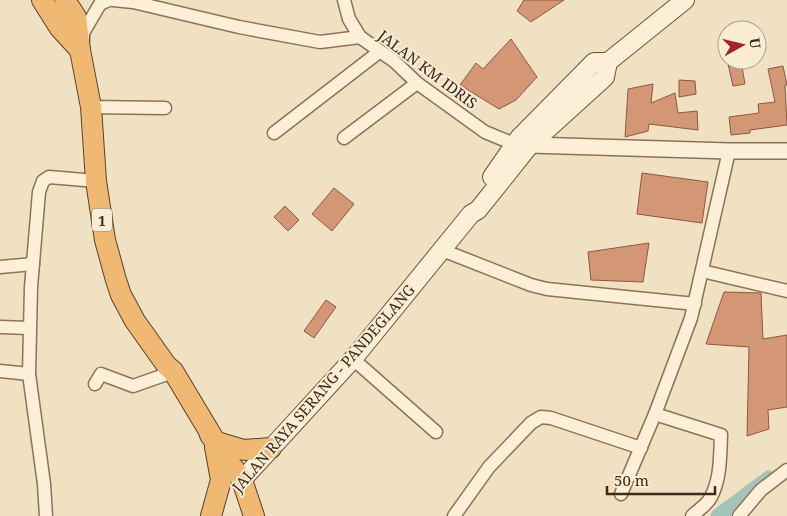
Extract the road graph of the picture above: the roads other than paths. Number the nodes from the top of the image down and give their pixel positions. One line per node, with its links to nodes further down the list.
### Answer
1 (65, 0): 9 (highway, 1)
2 (111, 0): 6 (street); 9 (street)
3 (344, 0): 7 (street, JALAN KM IDRIS)
4 (684, 0): 15 (main road, JALAN RAYA SERANG - PANDEGLANG)
5 (43, 1): 9 (highway)
6 (175, 6): 7 (street)
7 (360, 37): 8 (street, JALAN KM IDRIS)
8 (379, 52): 10 (street, JALAN KM IDRIS); 13 (street)
9 (81, 54): 11 (highway, 1)
10 (417, 82): 14 (street); 15 (street, JALAN KM IDRIS)
11 (91, 107): 12 (street); 18 (highway, 1)
12 (164, 108)
13 (274, 134)
14 (344, 138)
15 (522, 145): 17 (street); 19 (main road, JALAN RAYA SERANG - PANDEGLANG)
16 (787, 151): 17 (street)
17 (729, 152): 22 (street)
18 (96, 181): 20 (street); 28 (highway, 1)
19 (442, 250): 24 (street); 27 (main road, JALAN RAYA SERANG - PANDEGLANG)
20 (33, 264): 21 (street); 26 (street)
21 (0, 267)
22 (702, 272): 23 (street); 24 (street)
23 (787, 291)
24 (695, 304): 32 (street)
25 (0, 327): 26 (street)
26 (29, 328): 30 (street)
27 (353, 359): 33 (street); 35 (main road, JALAN RAYA SERANG - PANDEGLANG)
28 (169, 370): 31 (street); 34 (highway)
29 (0, 371): 30 (street)
30 (29, 374): 40 (street)
31 (95, 384)
32 (655, 414): 36 (street); 44 (street)
33 (436, 432)
34 (217, 443): 35 (highway); 38 (highway); 41 (highway)
35 (271, 448): 38 (main road, JALAN RAYA SERANG - PANDEGLANG)
36 (640, 448): 39 (street); 43 (street)
37 (787, 470): 45 (street)
38 (242, 480): 41 (highway, JALAN RAYA SERANG - PANDEGLANG); 42 (highway)
39 (620, 494)
40 (46, 516)
41 (212, 516)
42 (254, 516)
43 (454, 516)
44 (693, 516)
45 (739, 516)

